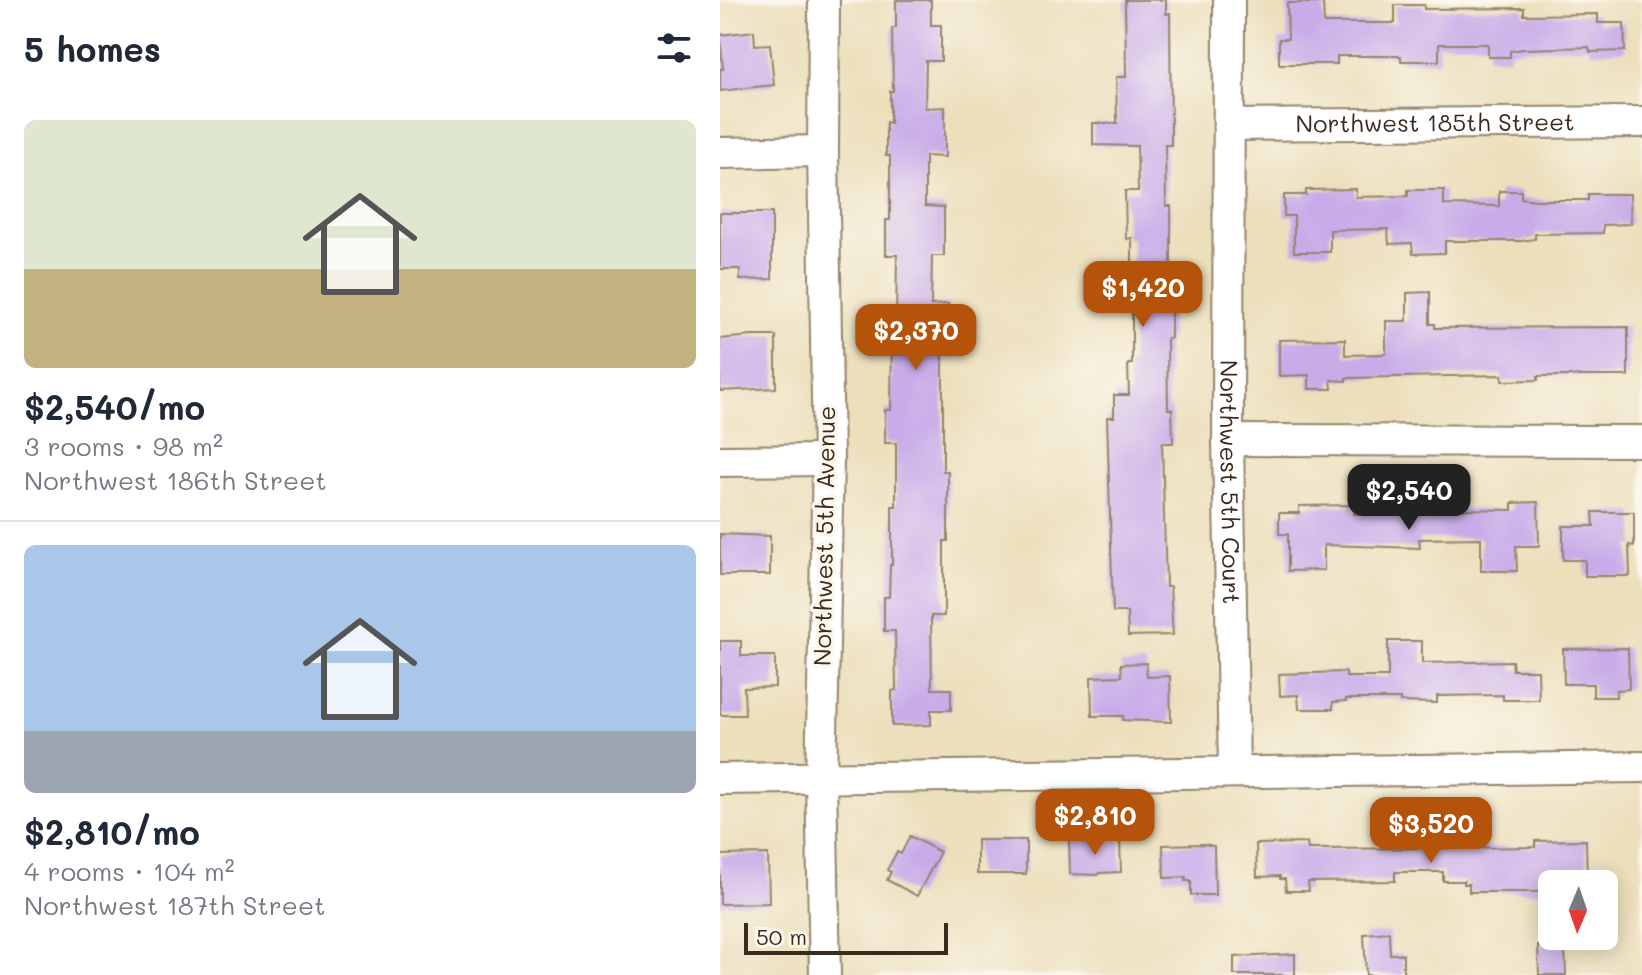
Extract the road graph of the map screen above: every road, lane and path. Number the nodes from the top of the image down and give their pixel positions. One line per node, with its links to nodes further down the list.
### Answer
1 (824, 0): 5 (street, Northwest 5th Avenue)
2 (1229, 0): 4 (street, Northwest 5th Court)
3 (1642, 122): 4 (street, Northwest 185th Street)
4 (1229, 125): 7 (street, Northwest 5th Court)
5 (823, 151): 6 (street); 9 (street, Northwest 5th Avenue)
6 (720, 153)
7 (1228, 440): 8 (street); 12 (street, Northwest 5th Court)
8 (1642, 441)
9 (828, 460): 10 (street); 13 (street, Northwest 5th Avenue)
10 (720, 461)
11 (1642, 767): 12 (street)
12 (1234, 771): 13 (street)
13 (821, 778): 14 (street); 15 (street, Northwest 5th Avenue)
14 (720, 779)
15 (825, 975)

